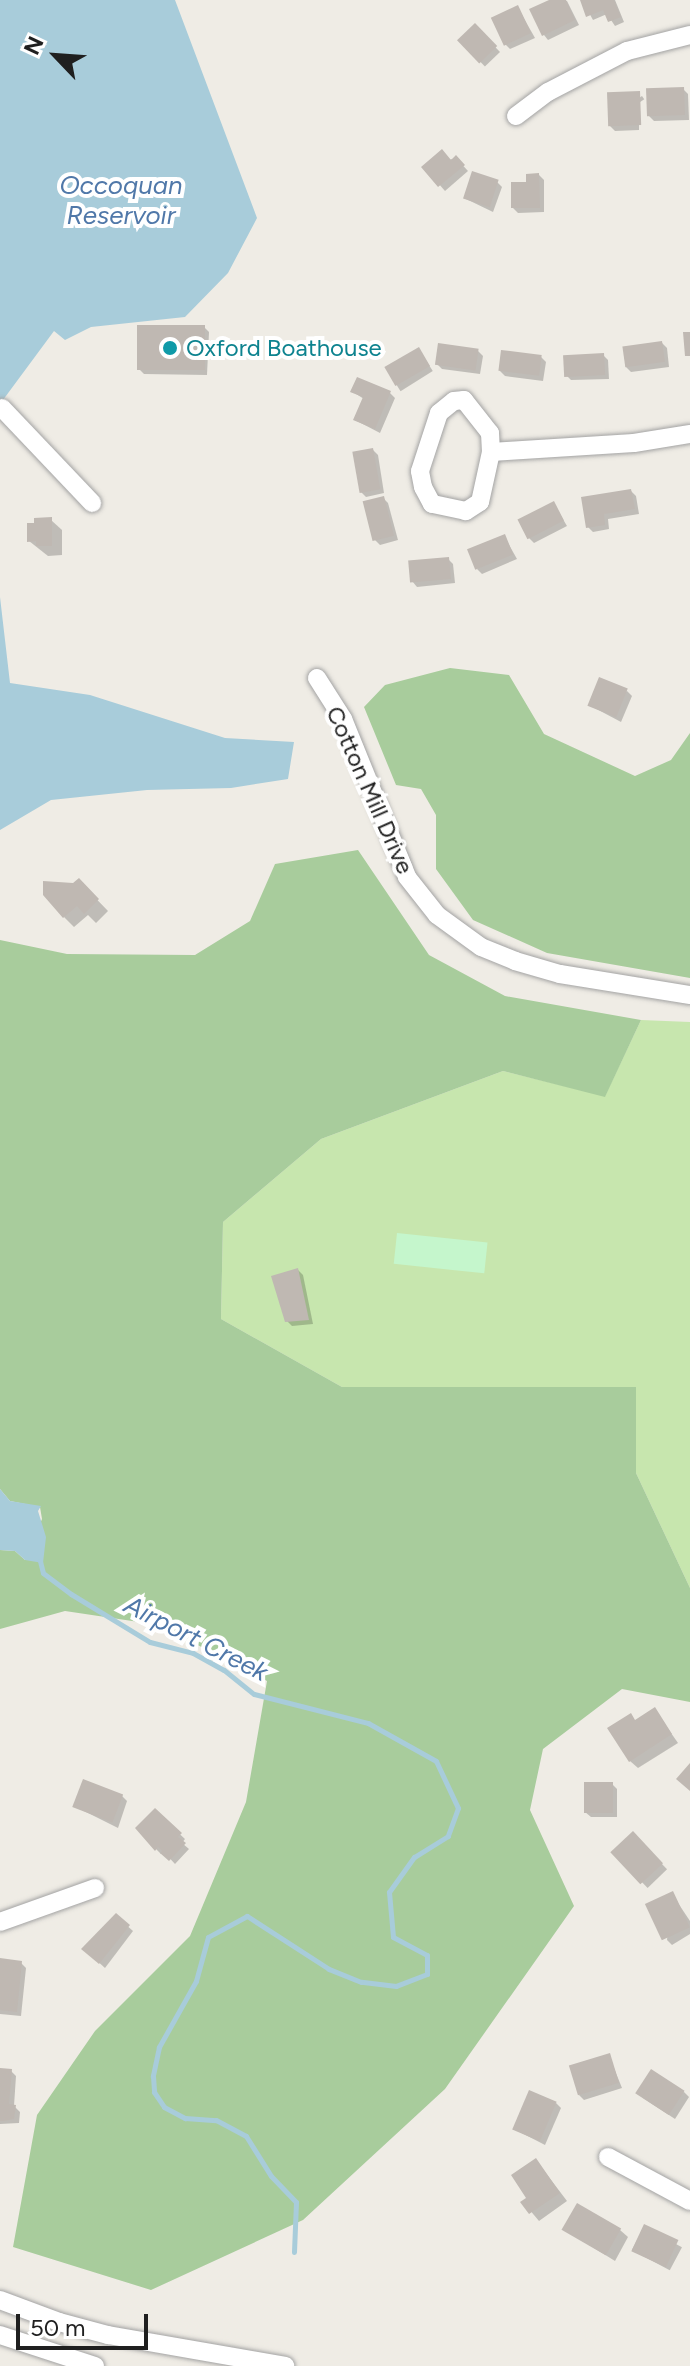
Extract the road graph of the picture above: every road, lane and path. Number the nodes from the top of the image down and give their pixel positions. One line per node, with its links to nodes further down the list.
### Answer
1 (690, 35): 2 (street)
2 (516, 116)
3 (2, 408): 6 (street)
4 (690, 434): 5 (street)
5 (491, 452): 5 (street)
6 (92, 503)
7 (317, 678): 8 (street, Cotton Mill Drive)
8 (690, 995)
9 (95, 1888): 10 (street)
10 (0, 1922)
11 (608, 2157): 12 (street)
12 (690, 2201)
13 (0, 2300): 16 (street)
14 (0, 2335): 15 (street)
15 (95, 2366)
16 (285, 2366)

